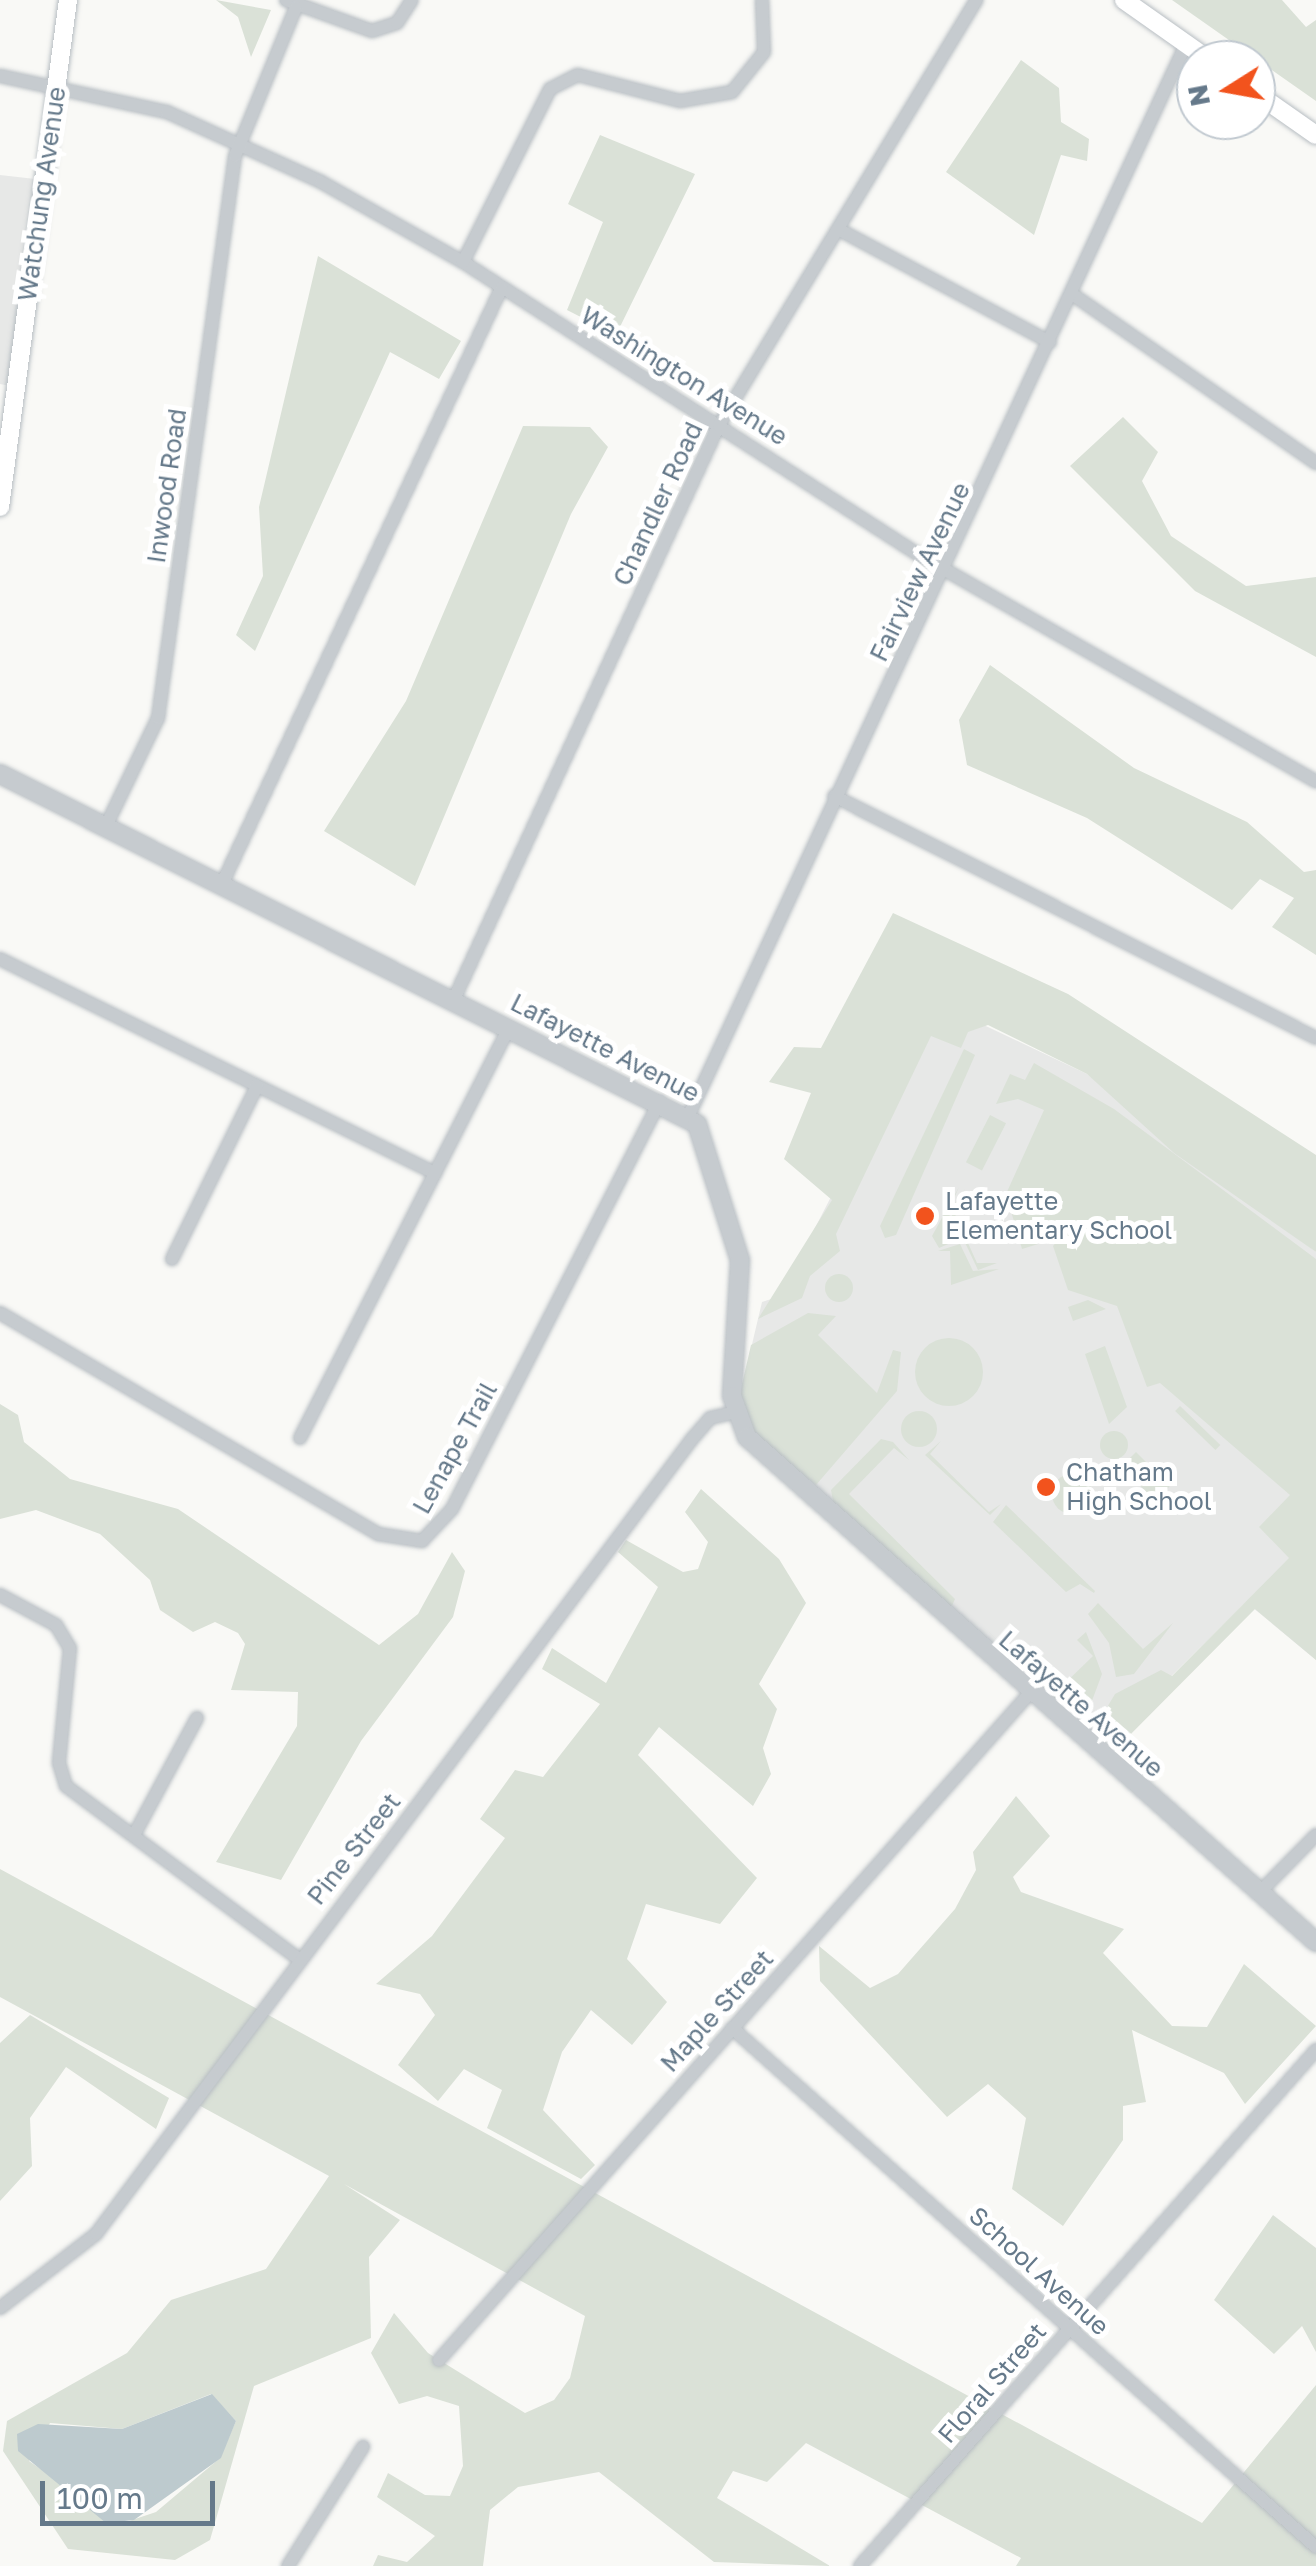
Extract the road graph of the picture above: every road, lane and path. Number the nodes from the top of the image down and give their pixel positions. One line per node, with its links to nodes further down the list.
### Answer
1 (68, 0): 10 (main road, Watchung Avenue)
2 (412, 0): 6 (street)
3 (762, 0): 15 (street)
4 (976, 0): 14 (street, Chandler Road)
5 (1124, 0): 7 (main road)
6 (291, 4): 13 (street, Inwood Road)
7 (1180, 40)
8 (1176, 66): 17 (street, Fairview Avenue)
9 (0, 76): 10 (street, Washington Avenue)
10 (57, 84): 13 (street, Washington Avenue); 21 (main road, Watchung Avenue)
11 (1276, 107): 12 (main road)
12 (1316, 135)
13 (240, 141): 15 (street, Washington Avenue); 26 (street, Inwood Road)
14 (840, 230): 18 (street); 19 (street, Chandler Road)
15 (464, 262): 16 (street, Washington Avenue)
16 (501, 290): 19 (street, Washington Avenue); 27 (street)
17 (1072, 294): 18 (street, Fairview Avenue); 20 (street)
18 (1050, 342): 22 (street, Fairview Avenue)
19 (719, 425): 22 (street, Washington Avenue); 29 (street, Chandler Road)
20 (1316, 462)
21 (0, 506)
22 (947, 569): 24 (street, Washington Avenue); 25 (street, Fairview Avenue)
23 (0, 774): 26 (street, Lafayette Avenue)
24 (1316, 780)
25 (834, 796): 31 (street); 34 (street, Fairview Avenue)
26 (106, 826): 27 (street, Lafayette Avenue)
27 (222, 884): 29 (street, Lafayette Avenue)
28 (0, 959): 32 (street)
29 (454, 999): 30 (street, Lafayette Avenue)
30 (510, 1027): 33 (street, Lafayette Avenue); 35 (street)
31 (1316, 1038)
32 (258, 1086): 35 (street); 36 (street)
33 (660, 1101): 34 (street, Lafayette Avenue); 37 (street, Lenape Trail)
34 (688, 1117): 38 (street, Lafayette Avenue)
35 (435, 1173): 39 (street)
36 (172, 1259)
37 (0, 1314)
38 (735, 1412): 41 (street, Lafayette Avenue); 47 (street, Pine Street)
39 (300, 1438)
40 (0, 1595): 43 (street)
41 (1029, 1694): 45 (street, Lafayette Avenue); 48 (street, Maple Street)
42 (197, 1718): 43 (street)
43 (134, 1835): 47 (street)
44 (1316, 1835): 45 (street)
45 (1260, 1892): 46 (street, Lafayette Avenue)
46 (1316, 1942)
47 (298, 1958): 50 (street, Pine Street)
48 (732, 2028): 51 (street, School Avenue); 52 (street, Maple Street)
49 (1316, 2050): 51 (street, Floral Street)
50 (0, 2308)
51 (1070, 2328): 54 (street, School Avenue); 56 (street, Floral Street)
52 (440, 2360)
53 (363, 2447): 55 (street)
54 (1316, 2547)
55 (288, 2566)
56 (860, 2566)

